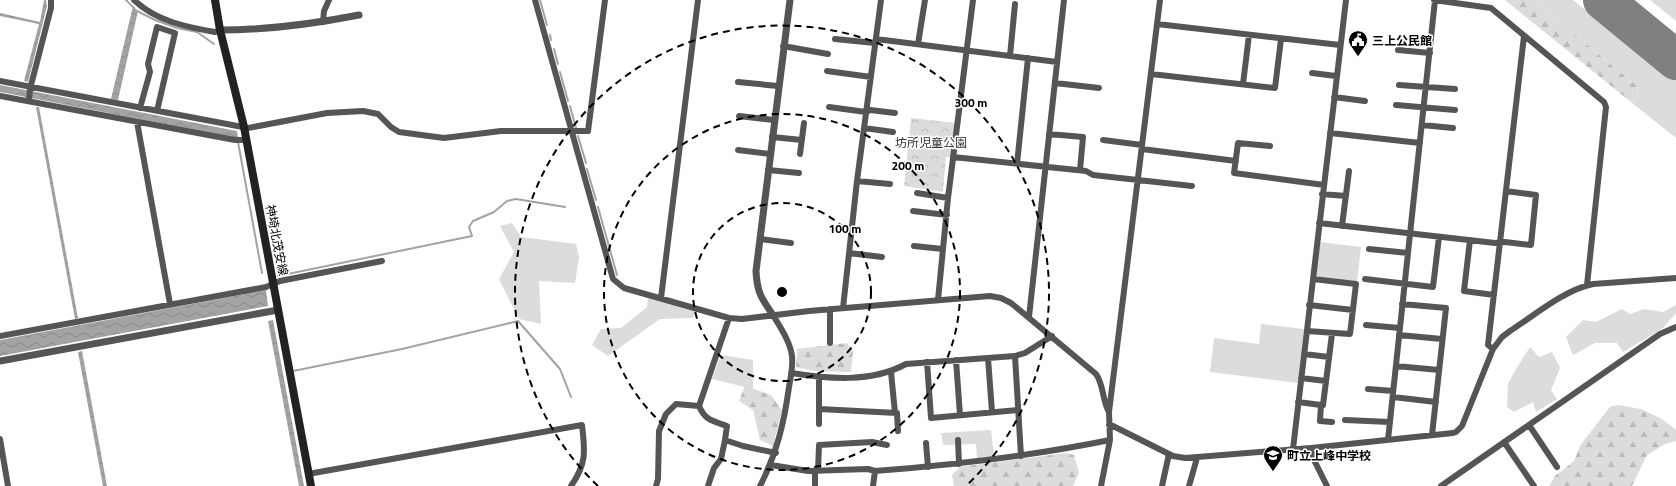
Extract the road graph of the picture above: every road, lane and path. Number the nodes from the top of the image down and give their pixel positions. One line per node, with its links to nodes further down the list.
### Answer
1 (51, 0): 48 (street)
2 (134, 0): 20 (street)
3 (215, 0): 20 (main road, 神埼北茂安線)
4 (329, 0): 18 (street)
5 (535, 0): 71 (street)
6 (605, 0): 71 (street)
7 (698, 0): 127 (street)
8 (790, 0): 28 (street)
9 (881, 0): 25 (street)
10 (925, 0): 26 (street)
11 (973, 0): 29 (street)
12 (1064, 0): 35 (street)
13 (1160, 0): 19 (street)
14 (1346, 0): 27 (street)
15 (1434, 0): 22 (street); 31 (street)
16 (1015, 4): 33 (street)
17 (359, 15): 18 (street)
18 (323, 22): 20 (street)
19 (1157, 24): 21 (street); 38 (street)
20 (220, 30): 68 (main road, 神埼北茂安線)
21 (1249, 35): 23 (street); 44 (street)
22 (1524, 36): 98 (street); 125 (street)
23 (1281, 38): 27 (street); 44 (street)
24 (835, 39): 25 (street)
25 (875, 41): 26 (street); 40 (street)
26 (918, 44): 29 (street)
27 (1340, 45): 39 (street)
28 (783, 46): 32 (street); 46 (street)
29 (966, 50): 33 (street); 85 (street)
30 (1398, 50): 31 (street)
31 (1430, 53): 47 (street)
32 (828, 54)
33 (1010, 56): 34 (street)
34 (1028, 58): 35 (street); 87 (street)
35 (1057, 62): 43 (street)
36 (827, 71): 40 (street)
37 (1312, 73): 39 (street)
38 (1151, 74): 44 (street); 81 (street)
39 (1336, 76): 52 (street)
40 (871, 77): 61 (street)
41 (0, 81): 48 (street)
42 (738, 82): 46 (street)
43 (1055, 84): 49 (street); 74 (street)
44 (1243, 84)
45 (1399, 85): 47 (street)
46 (778, 86): 64 (street)
47 (1426, 87): 50 (street); 57 (street)
48 (31, 88): 53 (street); 58 (street)
49 (1099, 88)
50 (1455, 89)
51 (0, 96): 53 (street)
52 (1334, 97): 54 (street); 73 (street)
53 (29, 100): 65 (street)
54 (1365, 101)
55 (1396, 105): 57 (street)
56 (829, 107): 61 (street)
57 (1424, 107): 59 (street); 67 (street)
58 (140, 108): 60 (street); 60 (street)
59 (1455, 110)
60 (157, 111): 68 (street)
61 (866, 112): 62 (street); 69 (street)
62 (895, 113)
63 (739, 116): 64 (street)
64 (774, 120): 75 (street)
65 (136, 122): 76 (street); 129 (street)
66 (804, 123): 77 (street)
67 (1422, 125): 70 (street); 79 (street)
68 (244, 128): 71 (street); 76 (main road, 神埼北茂安線)
69 (864, 128): 72 (street); 94 (street)
70 (1453, 128)
71 (571, 131): 127 (street)
72 (893, 132)
73 (1330, 133): 79 (street); 96 (street)
74 (1049, 134): 88 (street); 90 (street)
75 (772, 136): 77 (street); 83 (street)
76 (241, 140): 123 (main road, 神埼北茂安線)
77 (802, 140): 84 (street)
78 (1103, 140): 81 (street)
79 (1420, 143): 107 (street)
80 (1270, 146): 86 (street)
81 (1142, 147): 86 (street); 93 (street)
82 (738, 150): 83 (street)
83 (770, 154): 89 (street)
84 (800, 154)
85 (953, 157): 87 (street); 102 (street)
86 (1236, 161): 96 (street)
87 (1017, 164): 88 (street)
88 (1046, 167): 90 (street); 137 (street)
89 (768, 170): 92 (street); 109 (street)
90 (1080, 170): 93 (street)
91 (1349, 171): 101 (street)
92 (799, 173)
93 (1138, 179): 97 (street); 172 (street)
94 (857, 181): 95 (street); 116 (street)
95 (890, 184)
96 (1324, 184): 100 (street)
97 (1192, 186)
98 (1506, 191): 112 (street); 112 (street)
99 (917, 193): 102 (street)
100 (1322, 194): 101 (street); 105 (street)
101 (1346, 196): 106 (street)
102 (948, 198): 104 (street)
103 (913, 211): 104 (street)
104 (947, 215): 114 (street)
105 (1319, 223): 106 (street); 121 (street)
106 (1342, 226): 107 (street)
107 (1410, 233): 108 (street); 117 (street)
108 (1439, 237): 110 (street); 124 (street)
109 (760, 239): 111 (street); 136 (street)
110 (1470, 240): 112 (street); 126 (street)
111 (791, 243)
112 (1500, 243): 126 (street)
113 (914, 246): 114 (street)
114 (943, 249): 128 (street)
115 (1369, 249): 117 (street)
116 (849, 253): 118 (street); 132 (street)
117 (1408, 253): 124 (street)
118 (882, 257)
119 (382, 261): 123 (street)
120 (1676, 278): 125 (street)
121 (1313, 279): 131 (street); 135 (street)
122 (1365, 279): 124 (street)
123 (273, 284): 129 (street); 134 (main road, 神埼北茂安線)
124 (1404, 284): 130 (street)
125 (1587, 285): 148 (street)
126 (1494, 295): 148 (street)
127 (660, 298): 138 (street)
128 (938, 300): 132 (street); 137 (street)
129 (170, 304): 144 (street)
130 (1402, 304): 142 (street); 146 (street)
131 (1310, 305): 135 (street); 141 (street)
132 (843, 308): 133 (street)
133 (830, 309): 136 (street); 147 (street)
134 (278, 310): 154 (street); 203 (main road, 神埼北茂安線)
135 (1353, 310): 143 (street)
136 (773, 315): 138 (street); 159 (street)
137 (1029, 317): 145 (street)
138 (729, 318): 168 (street)
139 (1366, 325): 142 (street)
140 (1676, 327): 180 (street)
141 (1306, 331): 143 (street); 149 (street)
142 (1400, 332): 146 (street); 156 (street)
143 (1332, 334): 151 (street)
144 (0, 336)
145 (1052, 336): 150 (street); 172 (street)
146 (1442, 340): 157 (street)
147 (830, 343)
148 (1494, 349): 182 (street)
149 (1304, 354): 151 (street); 161 (street)
150 (1015, 356): 152 (street); 170 (street)
151 (1329, 357): 162 (street)
152 (988, 358): 153 (street); 171 (street)
153 (956, 360): 155 (street); 174 (street)
154 (0, 361)
155 (927, 362): 158 (street); 174 (street)
156 (1396, 366): 157 (street); 164 (street)
157 (1439, 370): 166 (street)
158 (891, 372): 160 (street); 173 (street)
159 (791, 373): 160 (street); 193 (street)
160 (819, 377): 169 (street)
161 (1301, 378): 162 (street); 165 (street)
162 (1326, 381): 167 (street)
163 (1368, 389): 164 (street)
164 (1393, 394): 166 (street); 177 (street)
165 (1298, 402): 167 (street); 192 (street)
166 (1436, 402): 182 (street)
167 (1321, 405): 176 (street)
168 (699, 406): 184 (street); 207 (street)
169 (819, 409): 173 (street); 178 (street)
170 (1018, 410): 171 (street); 195 (street)
171 (992, 412): 174 (street)
172 (1109, 412): 179 (street)
173 (895, 413): 181 (street)
174 (960, 416)
175 (1346, 420): 177 (street)
176 (1332, 422)
177 (1390, 422): 187 (street)
178 (819, 424)
179 (1109, 425): 186 (street); 194 (street)
180 (1529, 425): 188 (street); 199 (street)
181 (898, 430)
182 (1432, 435): 187 (street)
183 (0, 439): 204 (street)
184 (725, 440): 193 (street); 208 (street)
185 (958, 440): 198 (street)
186 (1110, 440): 195 (street); 212 (street)
187 (1388, 440): 191 (street)
188 (1504, 442): 216 (street); 217 (street)
189 (926, 443): 200 (street)
190 (887, 445): 201 (street)
191 (1311, 448): 192 (street); 215 (street)
192 (1293, 449): 196 (street)
193 (776, 453): 197 (street)
194 (1169, 454): 196 (street); 213 (street)
195 (1021, 456): 198 (street)
196 (1197, 458): 214 (street)
197 (771, 464): 201 (street); 209 (street)
198 (959, 464): 200 (street)
199 (1557, 466)
200 (928, 467): 202 (street)
201 (816, 471): 202 (street); 210 (street)
202 (875, 471): 211 (street)
203 (308, 474): 205 (main road, 神埼北茂安線); 206 (street)
204 (8, 486)
205 (310, 486)
206 (571, 486)
207 (656, 486)
208 (708, 486)
209 (760, 486)
210 (815, 486)
211 (873, 486)
212 (1101, 486)
213 (1162, 486)
214 (1189, 486)
215 (1327, 486)
216 (1441, 486)
217 (1534, 486)

